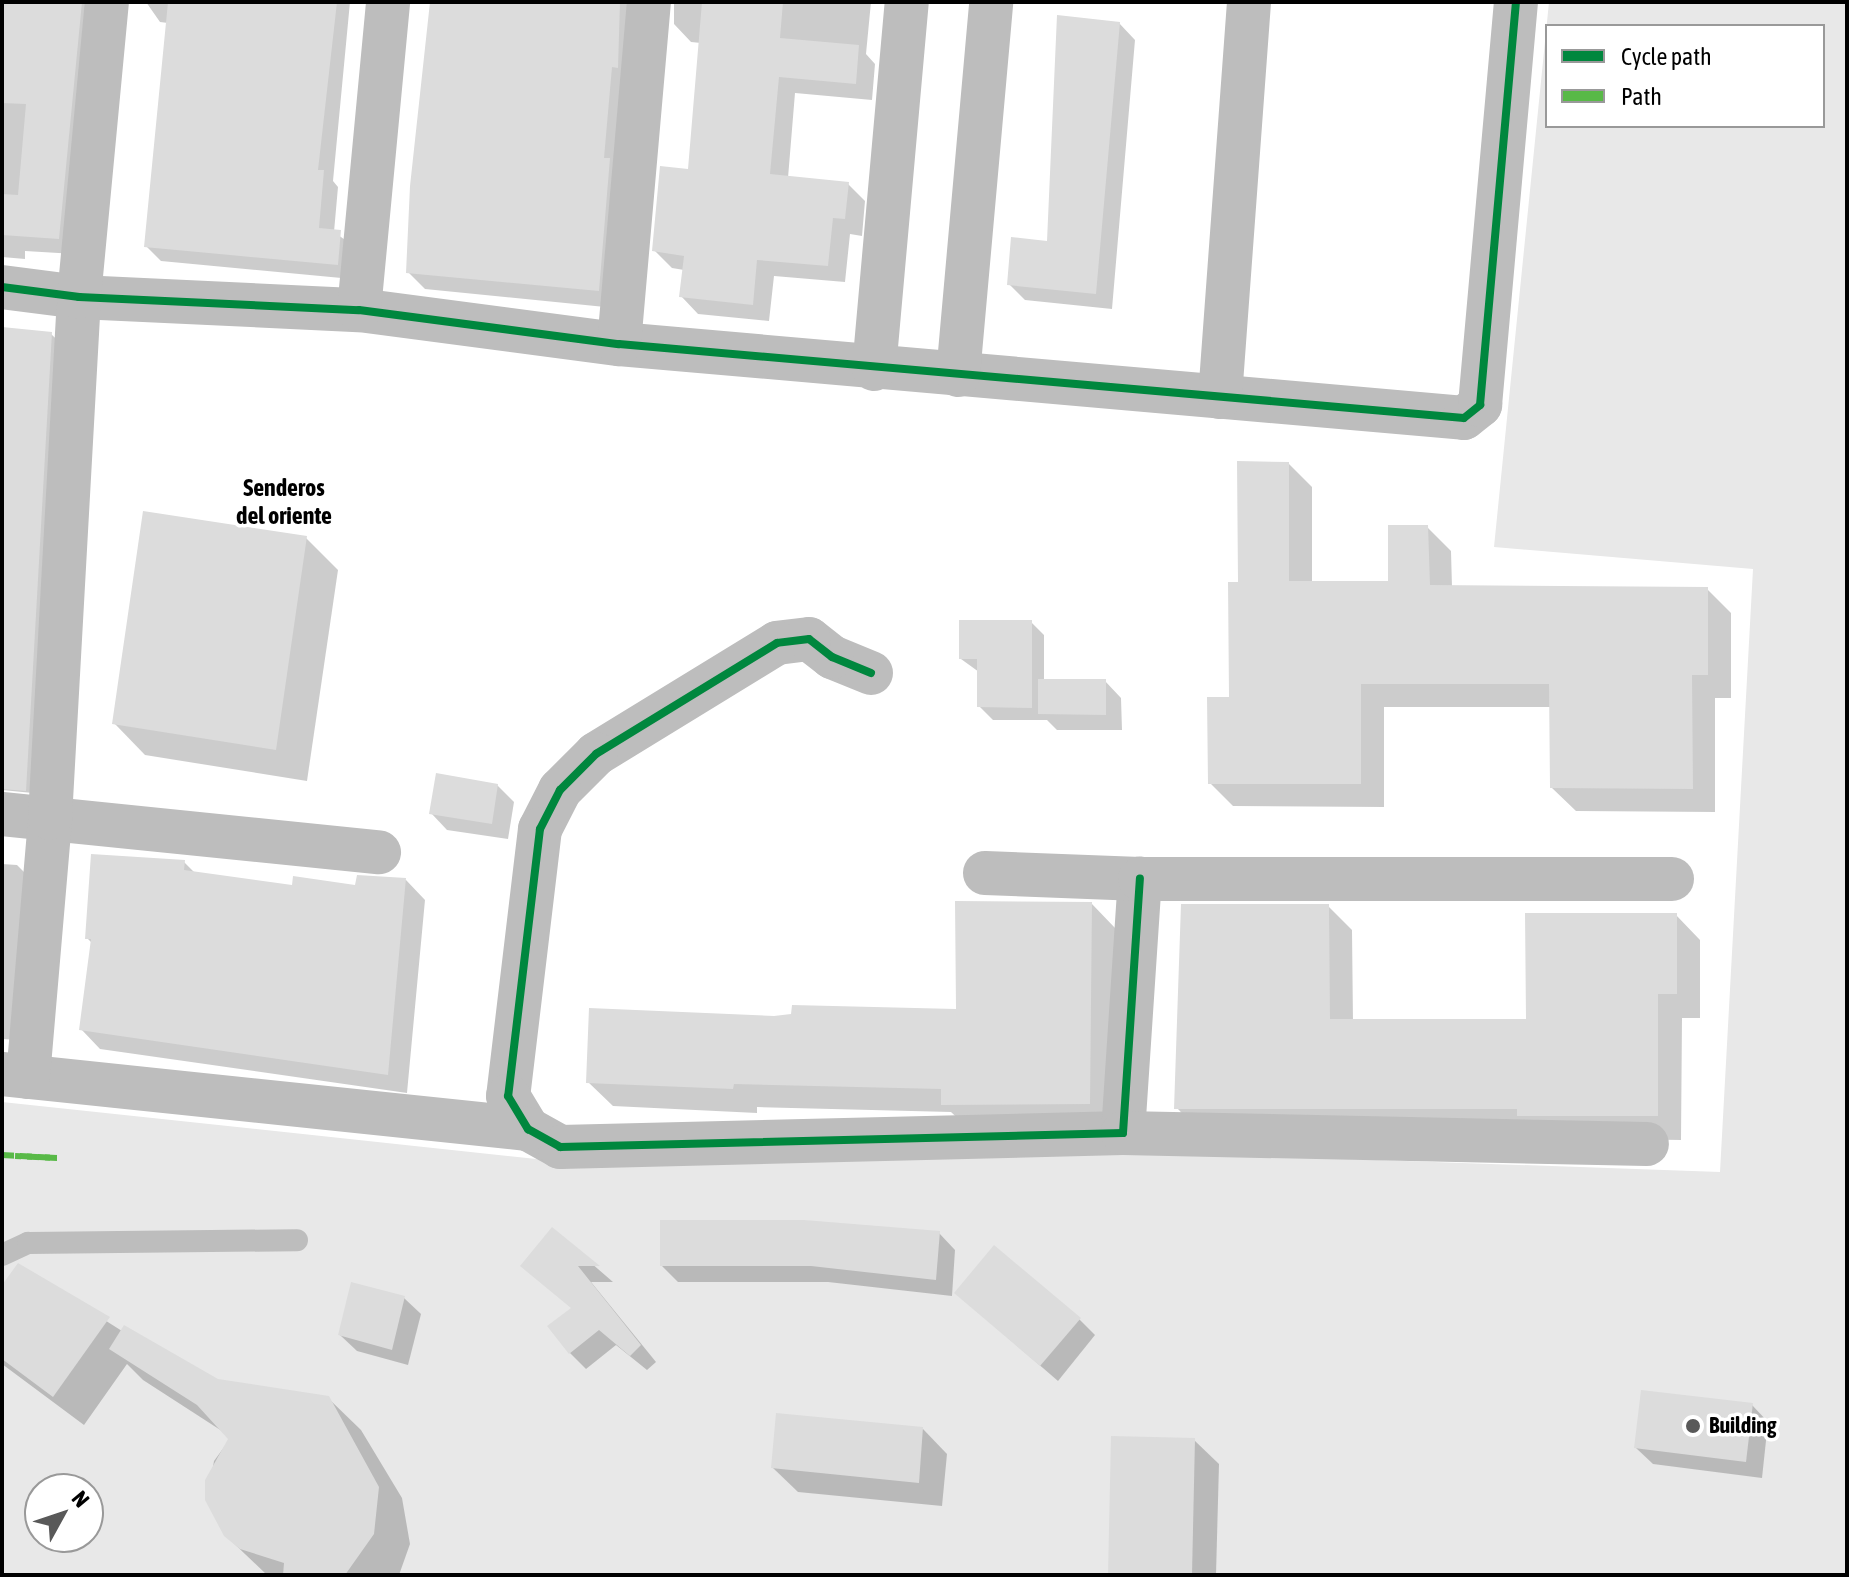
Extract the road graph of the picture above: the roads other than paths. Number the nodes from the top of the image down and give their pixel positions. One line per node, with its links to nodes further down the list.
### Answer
1 (107, 2): 9 (street)
2 (388, 2): 10 (street)
3 (649, 2): 11 (street)
4 (907, 2): 12 (street)
5 (991, 2): 13 (street)
6 (1249, 2): 14 (street)
7 (1516, 2): 14 (street)
8 (2, 287): 9 (street)
9 (79, 297): 10 (street); 17 (street)
10 (359, 310): 11 (street)
11 (619, 344): 12 (street)
12 (874, 369): 13 (street)
13 (958, 375): 14 (street)
14 (1220, 397)
15 (871, 673): 23 (street)
16 (2, 814): 17 (street)
17 (50, 818): 18 (street); 22 (street)
18 (379, 852)
19 (985, 873): 20 (street)
20 (1140, 879): 21 (street); 24 (street)
21 (1672, 879)
22 (15, 1076): 23 (street)
23 (528, 1129): 24 (street)
24 (1123, 1133): 25 (street)
25 (1647, 1144)
26 (297, 1240): 27 (lane)
27 (2, 1255)

